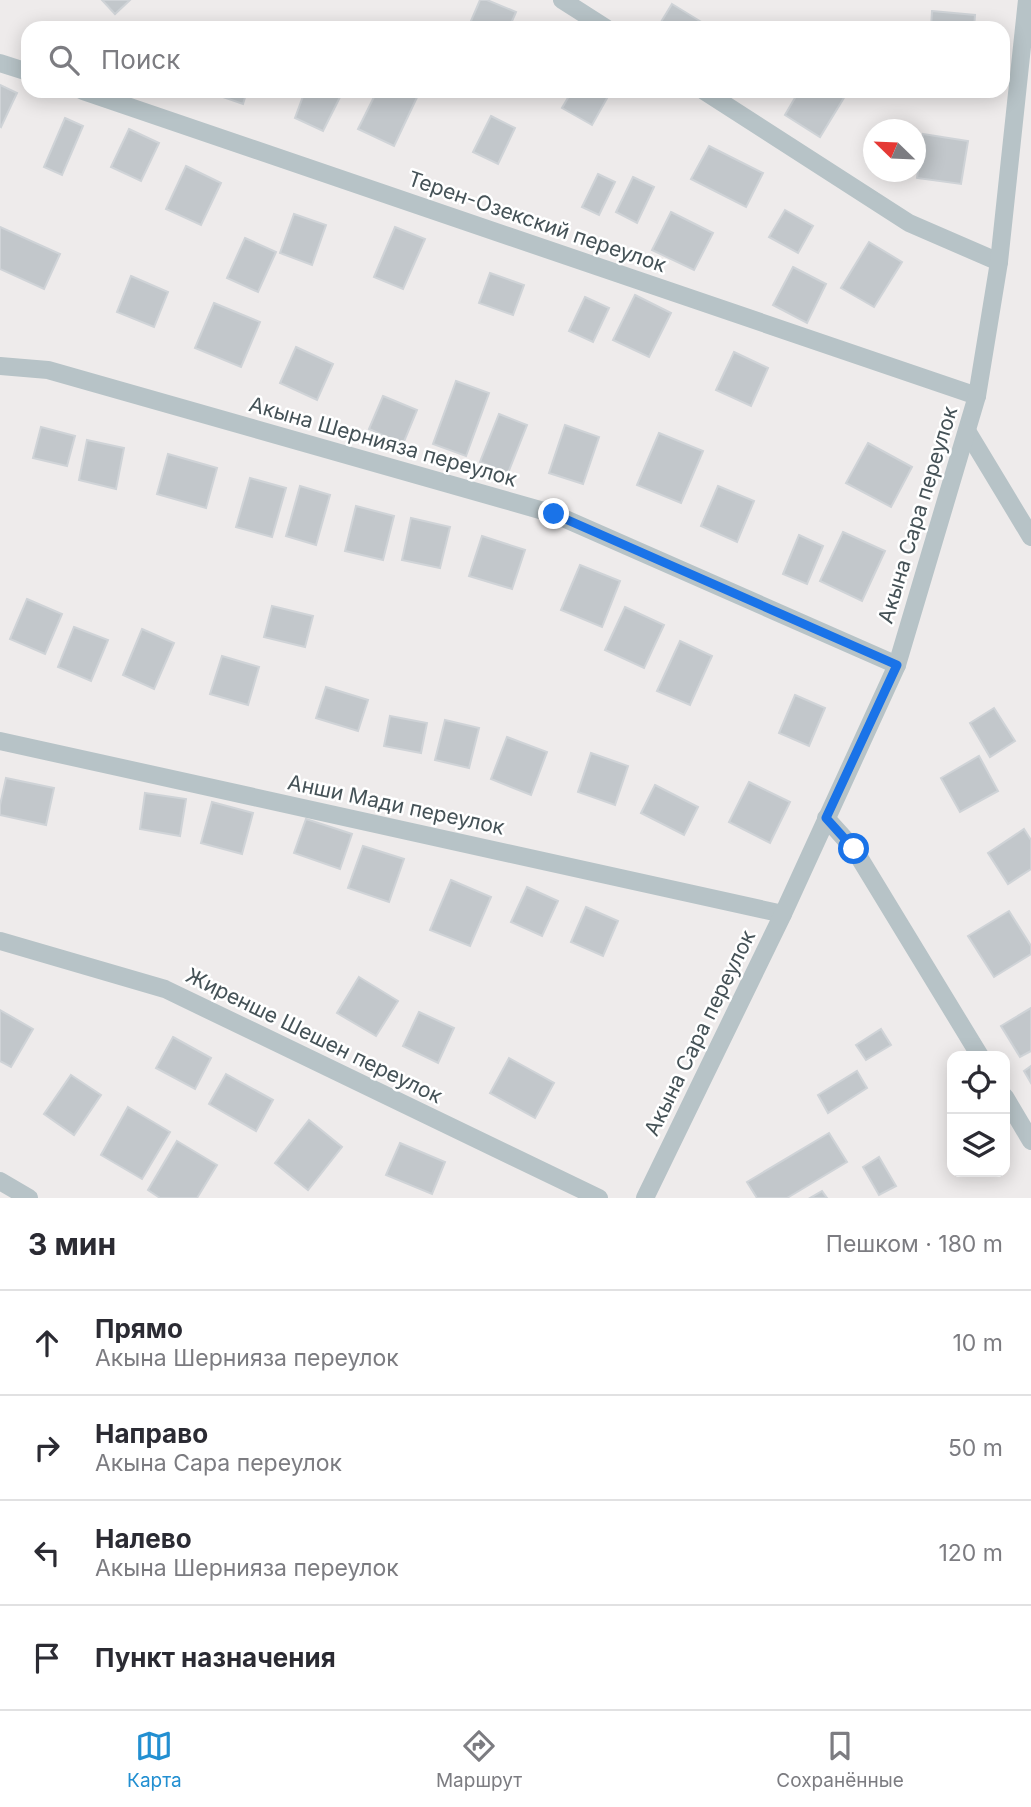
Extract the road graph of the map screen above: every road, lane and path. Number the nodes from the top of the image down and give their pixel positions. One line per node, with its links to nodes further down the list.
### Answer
1 (562, 0): 3 (street)
2 (1027, 0): 8 (street, Акына Сара переулок)
3 (595, 21)
4 (0, 63): 5 (street)
5 (21, 70)
6 (104, 98): 10 (street, Терен-Озекский переулок)
7 (715, 98): 8 (street)
8 (999, 262): 10 (street, Акына Сара переулок)
9 (0, 366): 13 (street, Акына Шернияза переулок)
10 (977, 396): 11 (street, Акына Сара переулок)
11 (967, 431): 12 (street); 13 (street, Акына Сара переулок)
12 (1031, 537)
13 (897, 665): 15 (street, Акына Сара переулок)
14 (0, 741): 16 (street, Анши Мади переулок)
15 (826, 818): 16 (street, Акына Сара переулок); 18 (street)
16 (783, 914): 22 (street, Акына Сара переулок)
17 (0, 941): 24 (street, Жиренше Шешен переулок)
18 (977, 1051)
19 (1010, 1105): 20 (street)
20 (1031, 1141)
21 (0, 1181): 23 (street)
22 (652, 1193)
23 (29, 1198)
24 (599, 1198)

